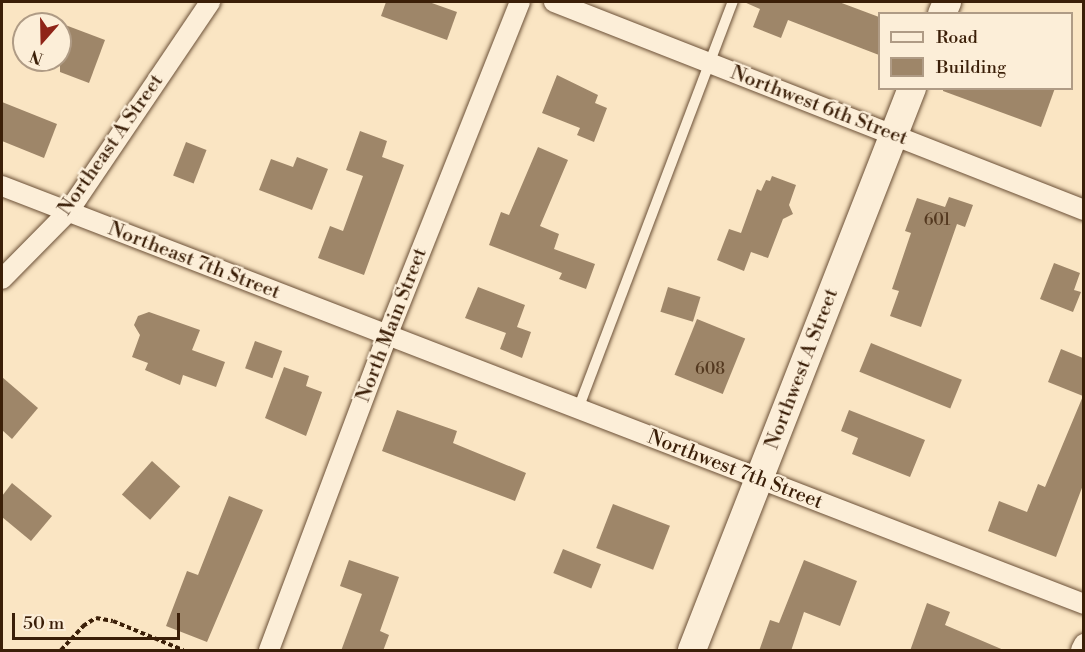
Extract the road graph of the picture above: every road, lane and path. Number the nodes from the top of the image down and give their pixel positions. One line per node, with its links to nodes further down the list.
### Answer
1 (210, 2): 10 (street, Northeast A Street)
2 (520, 2): 12 (street, North Main Street)
3 (554, 2): 5 (street, Northwest 6th Street)
4 (733, 2): 5 (lane)
5 (709, 62): 7 (street, Northwest 6th Street); 13 (lane)
6 (911, 90): 7 (street, Northwest A Street)
7 (894, 135): 9 (street, Northwest 6th Street); 14 (street, Northwest A Street)
8 (2, 186): 10 (street, Northeast 7th Street)
9 (1083, 210)
10 (68, 212): 11 (street, Northeast A Street); 12 (street, Northeast 7th Street)
11 (2, 279)
12 (387, 336): 13 (street, Northwest 7th Street); 19 (street, North Main Street)
13 (578, 409): 14 (street, Northwest 7th Street)
14 (759, 479): 15 (street, Northwest 7th Street); 20 (street, Northwest A Street)
15 (1083, 604)
16 (1083, 644): 21 (street)
17 (61, 651): 18 (path)
18 (183, 651)
19 (269, 651)
20 (692, 651)
21 (1081, 651)

